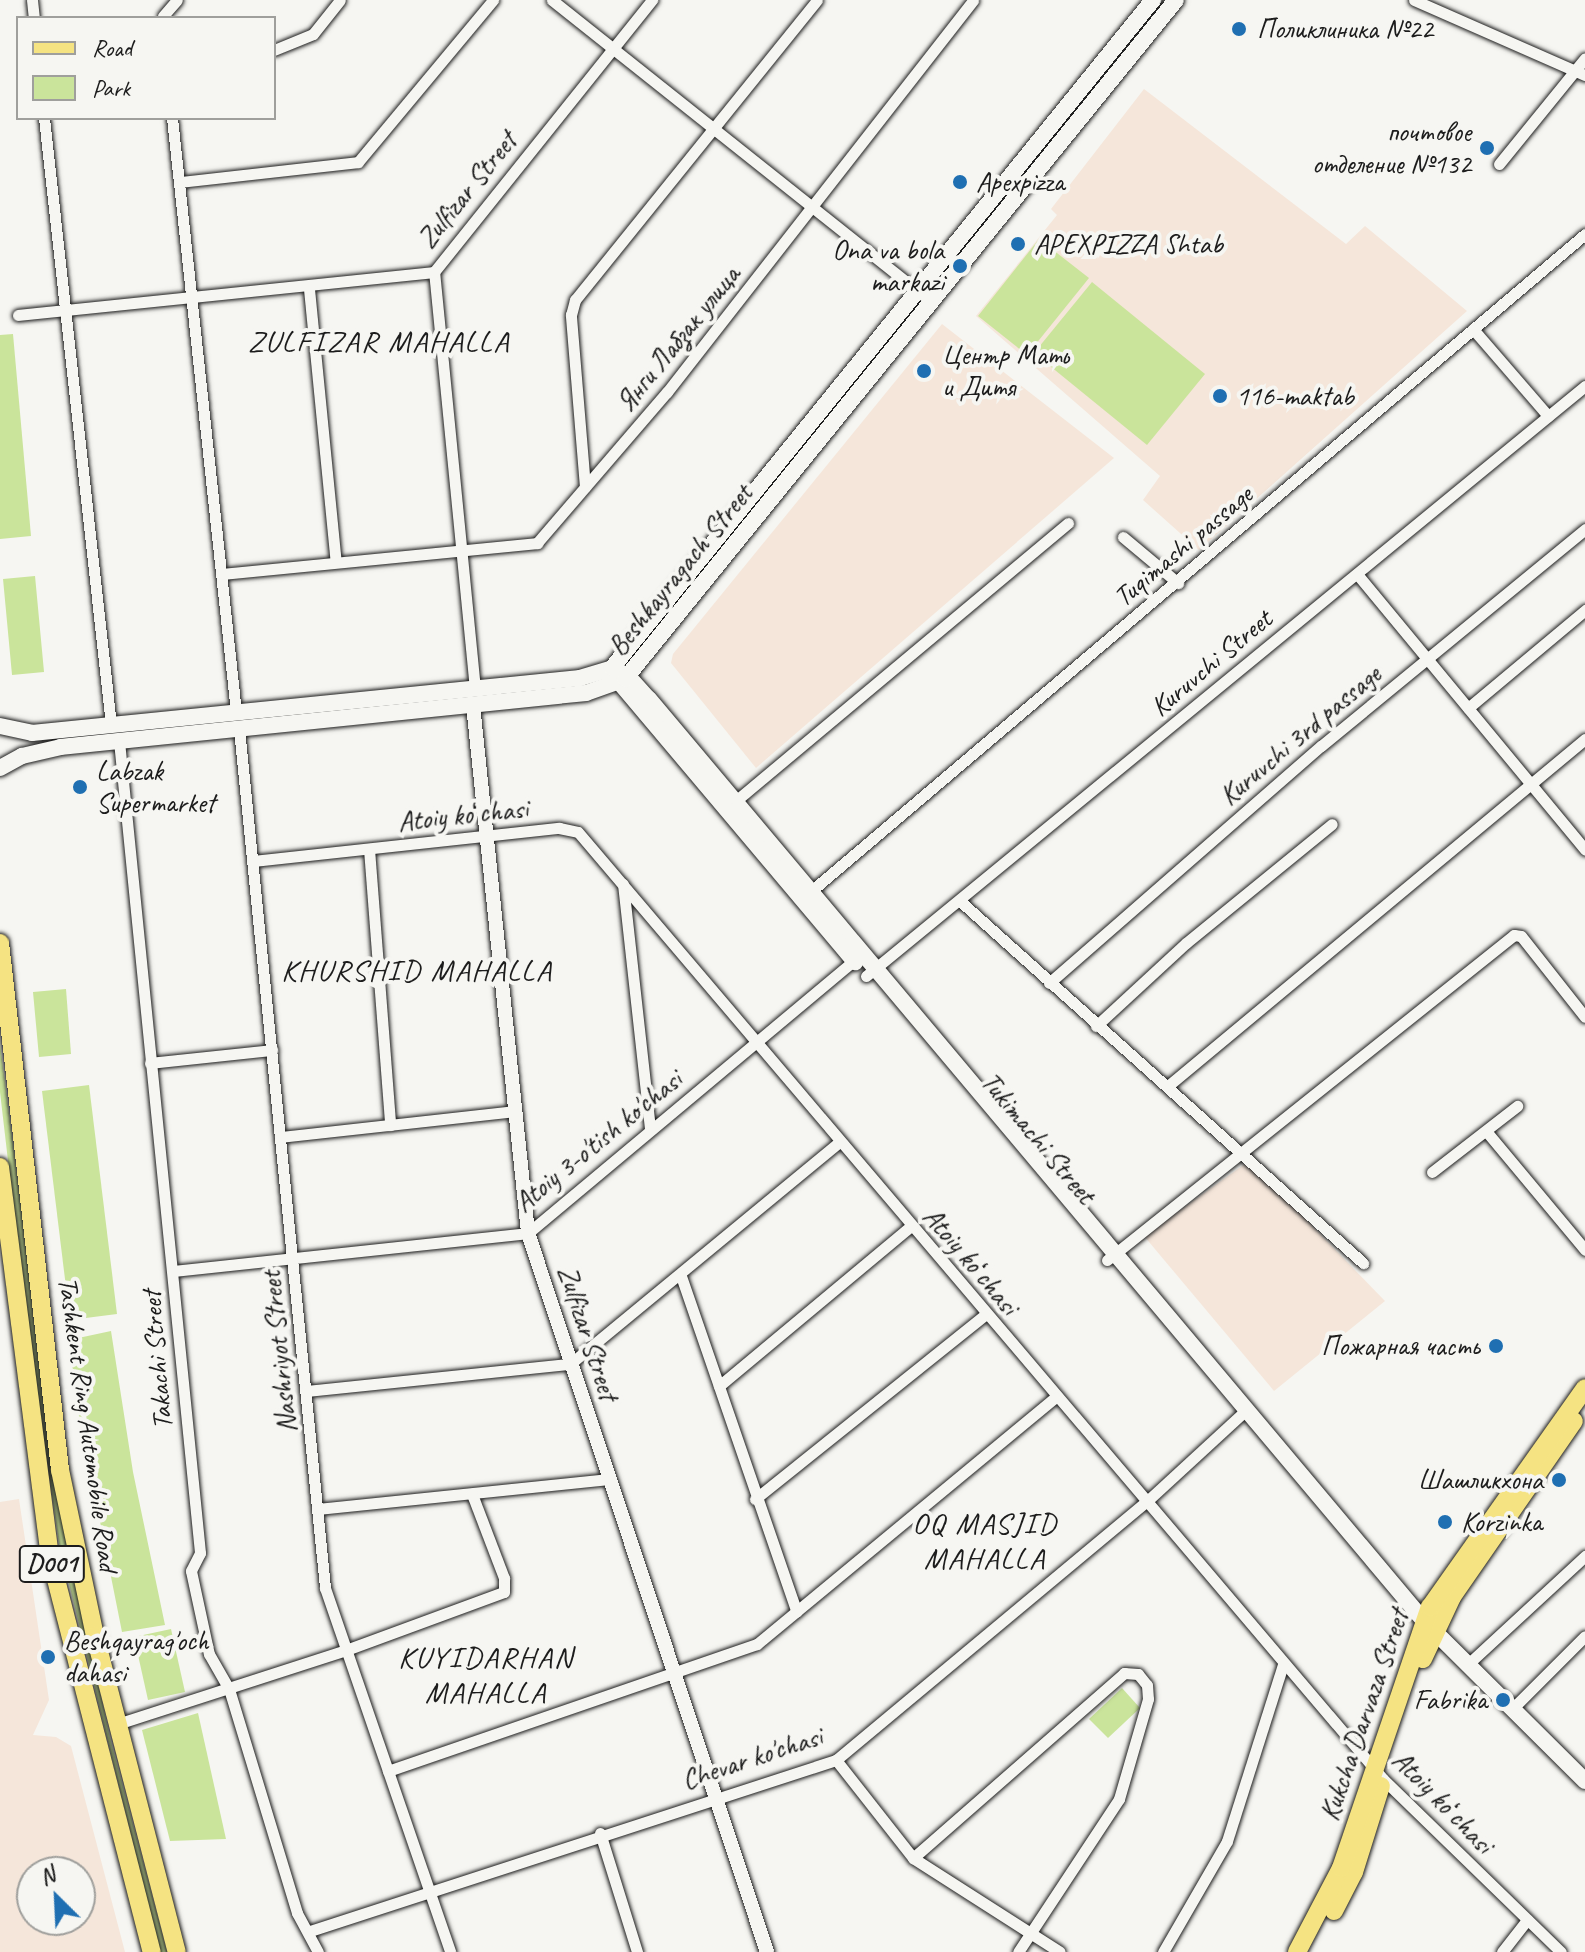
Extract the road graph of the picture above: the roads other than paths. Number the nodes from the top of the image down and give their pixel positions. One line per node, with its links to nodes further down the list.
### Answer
1 (177, 0): 11 (street)
2 (340, 0): 13 (street)
3 (493, 0): 20 (street)
4 (552, 0): 12 (street)
5 (652, 0): 12 (street, Zulfizar Street)
6 (817, 0): 18 (street)
7 (973, 0): 21 (street, Янги Лабзак улица)
8 (1153, 0): 25 (main road, Beshkayragach Street)
9 (1176, 0): 25 (main road, Beshkayragach Street)
10 (1414, 0): 15 (street)
11 (164, 16)
12 (614, 48): 18 (street); 23 (street, Zulfizar Street)
13 (276, 50)
14 (1585, 58): 15 (street)
15 (1580, 72): 19 (street)
16 (44, 120): 27 (street)
17 (172, 120): 20 (street, Nashriyot Street)
18 (716, 130): 21 (street); 32 (street)
19 (1499, 164)
20 (180, 182): 26 (street, Nashriyot Street)
21 (816, 206): 25 (street); 32 (street, Янги Лабзак улица)
22 (1585, 234): 29 (street, Tuqimashi passage)
23 (434, 272): 24 (street); 36 (street, Zulfizar Street)
24 (309, 289): 26 (street); 37 (street)
25 (925, 296): 43 (main road, Beshkayragach Street)
26 (193, 300): 27 (street); 38 (street, Nashriyot Street)
27 (64, 311): 28 (street); 47 (street)
28 (18, 315)
29 (1473, 329): 31 (street); 40 (street, Tuqimashi passage)
30 (1585, 386): 31 (street, Kuruvchi Street)
31 (1548, 416): 39 (street, Kuruvchi Street)
32 (585, 487): 36 (street, Янги Лабзак улица)
33 (1068, 523): 54 (street)
34 (1585, 529): 42 (street, Kuruvchi 3rd passage)
35 (1123, 537): 40 (street)
36 (460, 551): 37 (street, Янги Лабзак улица); 44 (street, Zulfizar Street)
37 (336, 562): 38 (street, Янги Лабзак улица)
38 (222, 574): 46 (street, Nashriyot Street)
39 (1357, 574): 42 (street); 62 (street, Kuruvchi Street)
40 (1178, 583): 61 (street, Tuqimashi passage)
41 (1585, 610): 45 (street)
42 (1428, 660): 45 (street); 66 (street, Kuruvchi 3rd passage)
43 (619, 676): 44 (main road, Beshkayragach Street); 54 (main road, Tukimachi Street)
44 (474, 697): 46 (main road, Beshkayragach Street); 56 (street, Zulfizar Street)
45 (1468, 708): 53 (street)
46 (237, 721): 47 (main road, Beshkayragach Street); 51 (main road, Beshkayragach Street); 59 (street, Nashriyot Street)
47 (111, 725): 49 (main road, Beshkayragach Street)
48 (0, 726): 49 (main road, Beshkayragach Street)
49 (59, 739): 51 (main road, Beshkayragach Street); 52 (main road, Beshkayragach Street)
50 (1585, 739): 53 (street)
51 (119, 741): 71 (street, Takachi Street)
52 (0, 768)
53 (1530, 785): 58 (street); 72 (street)
54 (730, 806): 61 (main road, Tukimachi Street); 64 (main road, Tukimachi Street)
55 (1332, 824): 68 (street)
56 (487, 837): 57 (street, Atoiy koʻchasi); 60 (street, Atoiy koʻchasi); 74 (street, Zulfizar Street)
57 (369, 849): 59 (street, Atoiy koʻchasi); 75 (street)
58 (1585, 850)
59 (253, 861): 70 (street, Nashriyot Street)
60 (623, 882): 69 (street, Atoiy koʻchasi); 76 (street)
61 (810, 892): 64 (main road, Tukimachi Street)
62 (960, 901): 65 (street, Kuruvchi Street); 66 (street)
63 (0, 944): 114 (main road, Tashkent Ring Automobile Road / D001)
64 (857, 957): 65 (main road, Tukimachi Street); 69 (street, Atoiy 3-o'tish ko'chasi)
65 (870, 972): 86 (main road, Tukimachi Street)
66 (1049, 983): 68 (street)
67 (1585, 1017): 80 (street)
68 (1096, 1026): 72 (street)
69 (755, 1043): 76 (street, Atoiy 3-o'tish ko'chasi); 79 (street, Atoiy koʻchasi)
70 (272, 1050): 71 (street); 78 (street, Nashriyot Street)
71 (150, 1063): 89 (street, Takachi Street)
72 (1169, 1085): 80 (street)
73 (1517, 1106): 77 (street)
74 (515, 1111): 75 (street); 84 (street, Zulfizar Street)
75 (390, 1125): 78 (street)
76 (650, 1130): 84 (street, Atoiy 3-o'tish ko'chasi)
77 (1486, 1131): 82 (street); 85 (street)
78 (280, 1137): 87 (street, Nashriyot Street)
79 (839, 1142): 83 (street, Atoiy koʻchasi); 90 (street)
80 (1243, 1151): 86 (street); 88 (street)
81 (0, 1167): 126 (main road, Tashkent Ring Automobile Road / D001)
82 (1432, 1172)
83 (910, 1227): 91 (street, Atoiy koʻchasi); 93 (street)
84 (528, 1233): 87 (street, Atoiy 3-o'tish ko'chasi); 92 (street, Zulfizar Street)
85 (1585, 1250)
86 (1110, 1256): 98 (main road, Tukimachi Street)
87 (293, 1258): 89 (street, Atoiy 3-o'tish ko'chasi); 95 (street, Nashriyot Street)
88 (1363, 1263)
89 (174, 1271): 112 (street, Takachi Street)
90 (681, 1276): 92 (street); 93 (street)
91 (985, 1315): 96 (street, Atoiy koʻchasi); 101 (street)
92 (570, 1364): 95 (street); 99 (street, Zulfizar Street)
93 (719, 1386): 101 (street)
94 (1585, 1388): 106 (main road, Kukcha Darvaza Street)
95 (307, 1391): 103 (street, Nashriyot Street)
96 (1054, 1398): 102 (street, Atoiy koʻchasi); 105 (street)
97 (1585, 1405): 106 (main road, Kukcha Darvaza Street)
98 (1243, 1413): 102 (street, Chevar ko'chasi); 106 (main road, Tukimachi Street)
99 (608, 1479): 100 (street); 111 (street, Zulfizar Street)
100 (472, 1494): 103 (street); 108 (street)
101 (755, 1499): 105 (street)
102 (1146, 1502): 109 (street, Atoiy koʻchasi); 115 (street, Chevar ko'chasi)
103 (318, 1509): 108 (street, Nashriyot Street)
104 (1585, 1556): 110 (street)
105 (797, 1612): 111 (street)
106 (1426, 1627): 110 (main road, Tukimachi Street); 117 (main road, Kukcha Darvaza Street)
107 (1585, 1636): 113 (street)
108 (346, 1650): 112 (street); 116 (street, Nashriyot Street)
109 (1283, 1664): 117 (street, Atoiy koʻchasi); 134 (street)
110 (1467, 1665): 113 (main road, Tukimachi Street)
111 (674, 1672): 116 (street); 119 (street, Zulfizar Street)
112 (229, 1689): 114 (street); 124 (street, Takachi Street)
113 (1512, 1709): 118 (main road, Tukimachi Street)
114 (117, 1724): 127 (main road, Tashkent Ring Automobile Road / D001)
115 (836, 1760): 119 (street, Chevar ko'chasi); 121 (street)
116 (388, 1771): 122 (street, Nashriyot Street)
117 (1378, 1773): 123 (street, Atoiy koʻchasi); 135 (main road, Kukcha Darvaza Street); 136 (main road, Kukcha Darvaza Street)
118 (1582, 1773)
119 (717, 1795): 120 (street, Chevar ko'chasi); 131 (street, Zulfizar Street)
120 (600, 1833): 122 (street, Chevar ko'chasi); 130 (street)
121 (913, 1858): 125 (street); 125 (street)
122 (429, 1891): 124 (street, Chevar ko'chasi); 129 (street, Nashriyot Street)
123 (1527, 1920): 137 (street); 138 (street, Atoiy koʻchasi)
124 (310, 1931): 128 (street, Takachi Street)
125 (1030, 1933): 132 (street); 133 (street)
126 (152, 1952)
127 (177, 1952)
128 (318, 1952)
129 (450, 1952)
130 (637, 1952)
131 (767, 1952)
132 (1018, 1952)
133 (1060, 1952)
134 (1163, 1952)
135 (1297, 1952)
136 (1311, 1952)
137 (1502, 1952)
138 (1561, 1952)

